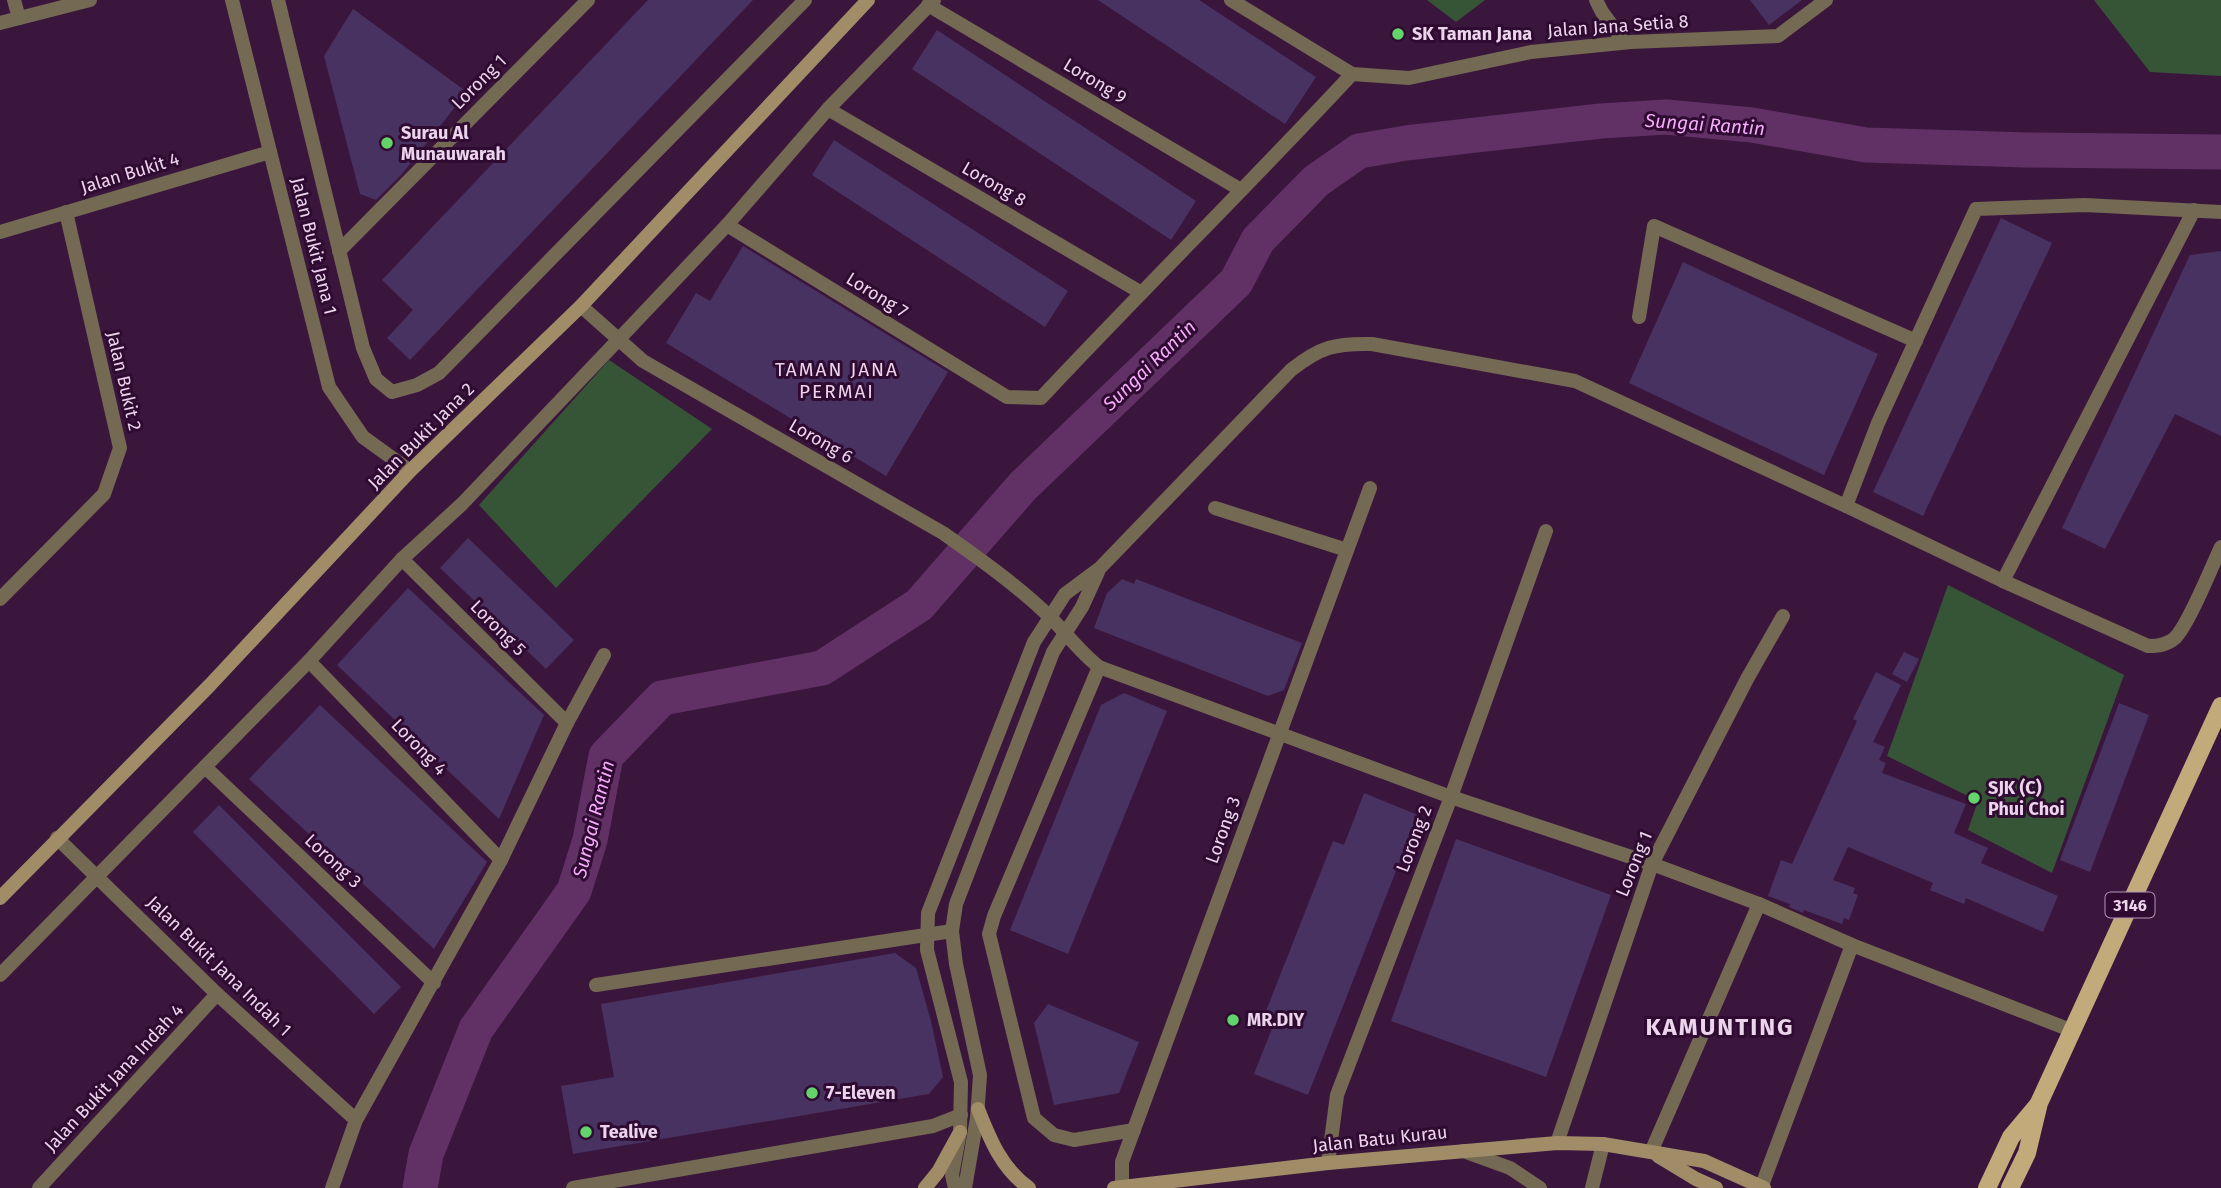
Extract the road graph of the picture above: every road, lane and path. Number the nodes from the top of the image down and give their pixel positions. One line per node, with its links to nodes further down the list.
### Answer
1 (15, 0): 12 (street)
2 (90, 0): 12 (street)
3 (232, 0): 17 (street, Jalan Bukit Jana 1)
4 (278, 0): 24 (street)
5 (588, 0): 24 (street, Lorong 1)
6 (805, 0): 24 (street)
7 (868, 0): 26 (street, Jalan Bukit Jana 2)
8 (1231, 0): 15 (street, Jalan Jana Setia 8)
9 (1596, 0): 14 (street)
10 (1826, 0): 14 (street, Jalan Jana Setia 8)
11 (931, 2): 16 (street); 18 (street, Lorong 9)
12 (19, 18): 13 (street)
13 (0, 23)
14 (1624, 42): 15 (street, Jalan Jana Setia 8)
15 (1352, 74): 18 (street)
16 (828, 109): 22 (street); 25 (street, Lorong 8)
17 (270, 152): 20 (street, Jalan Bukit 4); 30 (street, Jalan Bukit Jana 1)
18 (1241, 190): 25 (street)
19 (2194, 210): 21 (street); 29 (street); 39 (street)
20 (66, 212): 23 (street, Jalan Bukit 4); 40 (street, Jalan Bukit 2)
21 (2221, 212)
22 (726, 225): 25 (street, Lorong 7); 28 (street)
23 (0, 232)
24 (339, 251)
25 (1140, 292)
26 (581, 306): 28 (street, Lorong 6); 30 (street, Jalan Bukit Jana 2)
27 (1639, 317): 29 (street)
28 (619, 339): 37 (street); 41 (street, Lorong 6)
29 (1916, 341): 32 (street)
30 (410, 471): 52 (street, Jalan Bukit Jana 2)
31 (1370, 488): 36 (street, Lorong 3)
32 (1846, 506): 38 (street); 39 (street)
33 (1215, 508): 36 (street)
34 (1546, 531): 51 (street, Lorong 2)
35 (2221, 547): 39 (street)
36 (1347, 550): 49 (street, Lorong 3)
37 (402, 559): 45 (street); 48 (street, Lorong 5)
38 (1101, 568): 41 (street); 43 (street)
39 (2003, 582)
40 (0, 599)
41 (1049, 616): 43 (street, Lorong 6); 59 (street)
42 (1783, 616): 54 (street, Lorong 1)
43 (1065, 633): 46 (street, Lorong 6); 58 (street)
44 (604, 655): 48 (street)
45 (309, 661): 50 (street); 53 (street, Lorong 4)
46 (1099, 667): 49 (street); 70 (street)
47 (2221, 706): 65 (main road, 3146)
48 (567, 723): 53 (street)
49 (1280, 733): 51 (street); 70 (street, Lorong 3)
50 (205, 767): 55 (street); 62 (street, Lorong 3)
51 (1451, 797): 54 (street); 76 (street, Lorong 2)
52 (57, 838): 55 (street, Jalan Bukit Jana Indah 1); 56 (street, Jalan Bukit Jana 2)
53 (501, 860): 62 (street)
54 (1652, 864): 57 (street); 72 (street, Lorong 1)
55 (99, 876): 61 (street); 64 (street, Jalan Bukit Jana Indah 1)
56 (0, 898)
57 (1759, 904): 60 (street); 75 (street)
58 (952, 931): 59 (street); 67 (street)
59 (927, 935): 63 (street); 68 (street)
60 (1852, 945): 65 (street); 89 (street)
61 (0, 975)
62 (434, 983): 69 (street)
63 (596, 985)
64 (217, 994): 69 (street, Jalan Bukit Jana Indah 1); 79 (street, Jalan Bukit Jana Indah 4)
65 (2073, 1031): 66 (main road, 3146)
66 (2039, 1103): 77 (main road, 3146); 90 (main road, 3146)
67 (978, 1109): 84 (street); 85 (street)
68 (961, 1115): 71 (street); 81 (street)
69 (356, 1120): 80 (street)
70 (1134, 1129): 78 (street, Lorong 3)
71 (960, 1132): 82 (street); 83 (street)
72 (1557, 1143): 73 (street, Jalan Batu Kurau); 74 (street, Jalan Batu Kurau)
73 (1603, 1144): 75 (street, Jalan Batu Kurau); 87 (street)
74 (1460, 1150): 76 (street, Jalan Batu Kurau); 86 (street)
75 (1651, 1152): 88 (street, Jalan Batu Kurau); 89 (street, Jalan Batu Kurau)
76 (1328, 1163): 78 (street, Jalan Batu Kurau)
77 (1987, 1186)
78 (1118, 1187)
79 (38, 1188)
80 (332, 1188)
81 (573, 1188)
82 (925, 1188)
83 (955, 1188)
84 (965, 1188)
85 (1030, 1188)
86 (1540, 1188)
87 (1592, 1188)
88 (1716, 1188)
89 (1762, 1188)
90 (2010, 1188)

